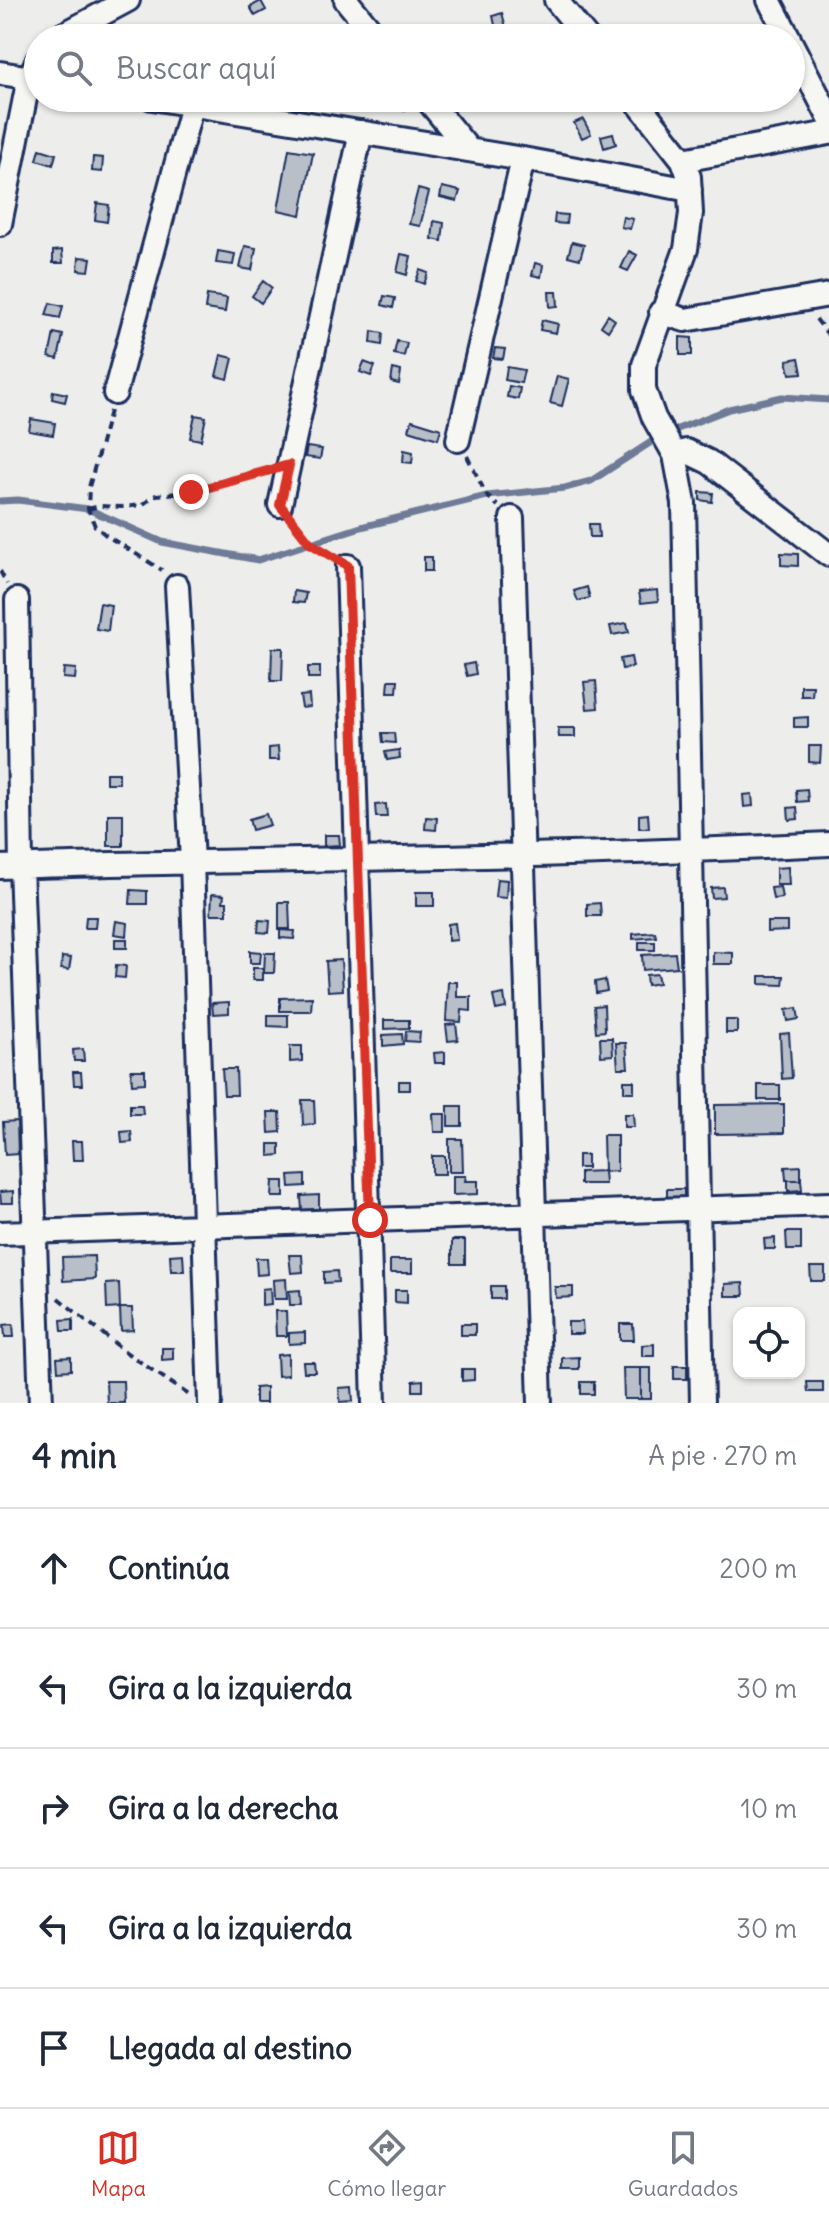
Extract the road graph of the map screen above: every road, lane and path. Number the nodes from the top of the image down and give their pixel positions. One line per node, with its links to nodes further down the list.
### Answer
1 (128, 0): 5 (street)
2 (346, 0): 6 (street)
3 (556, 0): 7 (street)
4 (769, 0): 8 (street)
5 (83, 24)
6 (366, 24)
7 (576, 24)
8 (782, 24)
9 (805, 70): 17 (street)
10 (24, 72): 11 (street)
11 (0, 73)
12 (26, 112): 24 (street)
13 (190, 112): 27 (street)
14 (236, 112): 18 (street)
15 (438, 112): 20 (street)
16 (645, 112): 22 (street)
17 (829, 117)
18 (361, 132): 20 (street); 30 (street)
19 (829, 133): 22 (street)
20 (469, 150): 21 (street)
21 (523, 159): 23 (street); 28 (street)
22 (683, 160): 23 (street)
23 (690, 190): 26 (street)
24 (0, 224)
25 (829, 295): 26 (street)
26 (661, 312): 29 (street)
27 (115, 393): 32 (path)
28 (458, 440): 33 (path)
29 (675, 455): 34 (street); 39 (street)
30 (289, 465): 31 (street); 32 (path)
31 (280, 505): 35 (path)
32 (88, 509): 36 (path)
33 (512, 518): 40 (street)
34 (829, 555)
35 (348, 566): 42 (street)
36 (177, 586): 41 (street)
37 (17, 600): 43 (street)
38 (829, 844): 39 (street)
39 (691, 851): 40 (street); 45 (street)
40 (523, 854): 42 (street); 46 (street)
41 (192, 861): 42 (street); 43 (street); 48 (street)
42 (358, 861): 47 (street)
43 (11, 867): 49 (street)
44 (829, 1204): 45 (street)
45 (696, 1208): 46 (street); 57 (street)
46 (534, 1214): 47 (street); 56 (street)
47 (370, 1220): 48 (street); 55 (street)
48 (204, 1226): 49 (street); 54 (street)
49 (35, 1232): 50 (street); 51 (street)
50 (0, 1233)
51 (37, 1281): 52 (street); 53 (path)
52 (41, 1403)
53 (201, 1403)
54 (210, 1403)
55 (374, 1403)
56 (540, 1403)
57 (702, 1403)

